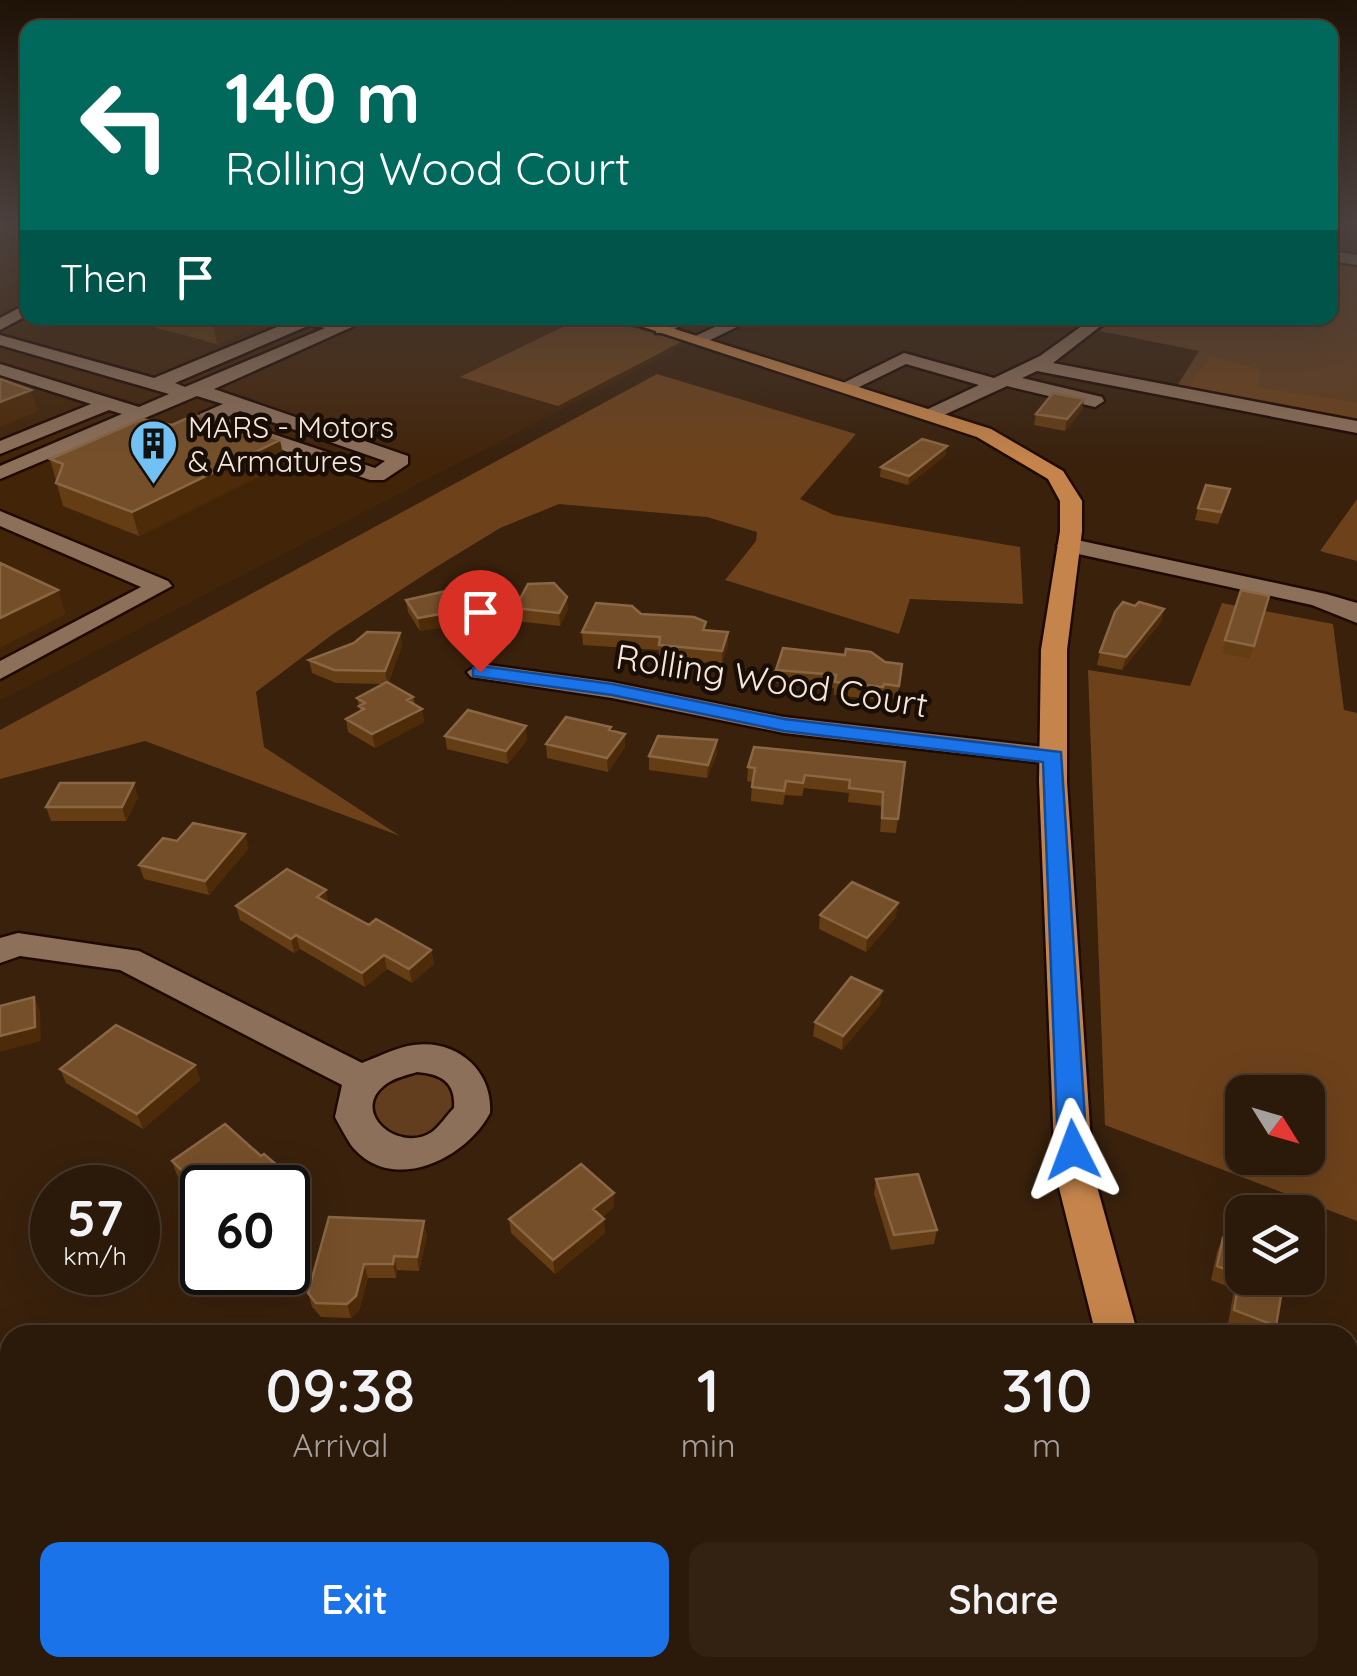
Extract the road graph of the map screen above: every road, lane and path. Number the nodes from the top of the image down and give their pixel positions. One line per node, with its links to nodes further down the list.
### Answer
1 (296, 325): 15 (street)
2 (336, 325): 8 (street)
3 (348, 325): 8 (street)
4 (651, 325): 9 (main road)
5 (669, 325): 9 (street)
6 (732, 325): 11 (street)
7 (1094, 325): 12 (street)
8 (344, 327): 17 (street)
9 (662, 328): 11 (main road)
10 (0, 340): 15 (street)
11 (698, 340): 16 (main road)
12 (1034, 366): 14 (street); 23 (street)
13 (0, 369): 19 (street)
14 (998, 381): 16 (street); 18 (street); 22 (street)
15 (161, 386): 17 (street)
16 (846, 386): 22 (main road)
17 (193, 392): 20 (street); 21 (street)
18 (1095, 401)
19 (110, 403): 21 (street); 24 (street)
20 (240, 404): 20 (street)
21 (141, 414): 25 (street)
22 (933, 414): 27 (main road)
23 (1357, 427)
24 (0, 448)
25 (0, 473)
26 (0, 518): 29 (street)
27 (1068, 545): 28 (street); 31 (main road)
28 (1357, 616)
29 (0, 671)
30 (480, 672): 31 (street, Rolling Wood Court)
31 (1053, 756): 34 (main road)
32 (0, 951): 33 (street)
33 (365, 1081)
34 (1113, 1325)

